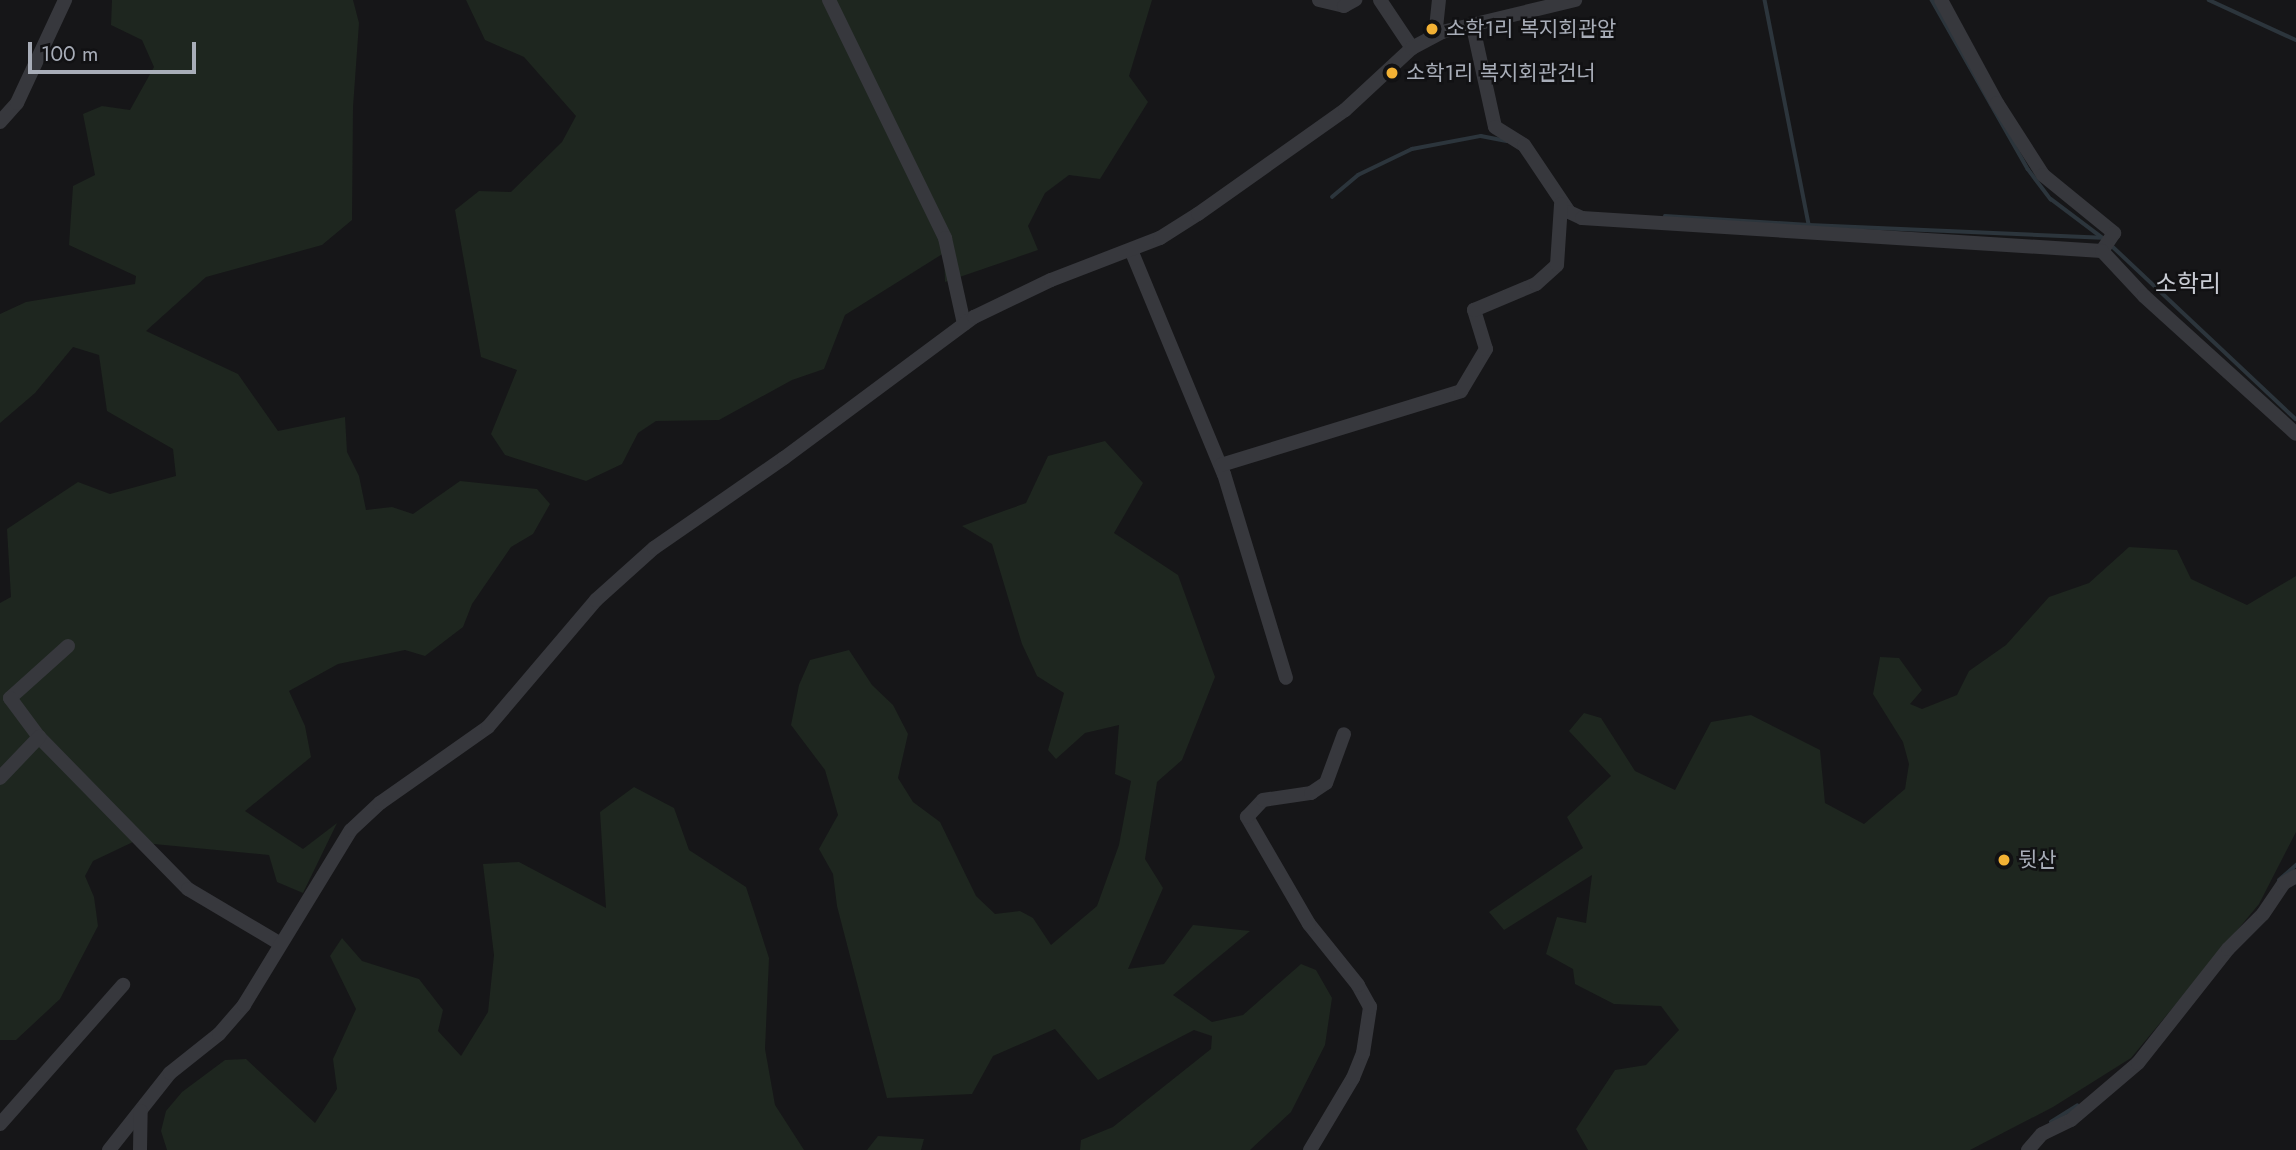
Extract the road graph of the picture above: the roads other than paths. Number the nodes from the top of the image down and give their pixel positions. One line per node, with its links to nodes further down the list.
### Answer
1 (65, 0): 12 (street)
2 (829, 0): 16 (street)
3 (1319, 0): 4 (street)
4 (1355, 0)
5 (1380, 0): 11 (street)
6 (1439, 0): 10 (street)
7 (1575, 0): 9 (street)
8 (1941, 0): 15 (street)
9 (1473, 27): 10 (street); 13 (street)
10 (1429, 39): 11 (street)
11 (1412, 48): 14 (street)
12 (0, 122)
13 (1561, 204): 15 (street); 18 (street)
14 (1131, 250): 16 (street); 18 (street)
15 (2102, 251): 17 (street)
16 (964, 324): 25 (street)
17 (2296, 434)
18 (1221, 465): 20 (street)
19 (68, 646): 22 (street)
20 (1286, 678)
21 (1344, 734): 31 (street)
22 (39, 737): 23 (street); 25 (street)
23 (0, 778)
24 (2296, 876): 32 (street)
25 (279, 943): 27 (street)
26 (123, 985): 28 (street)
27 (141, 1111): 29 (street); 30 (street)
28 (0, 1124)
29 (109, 1150)
30 (140, 1150)
31 (1310, 1150)
32 (2028, 1150)

